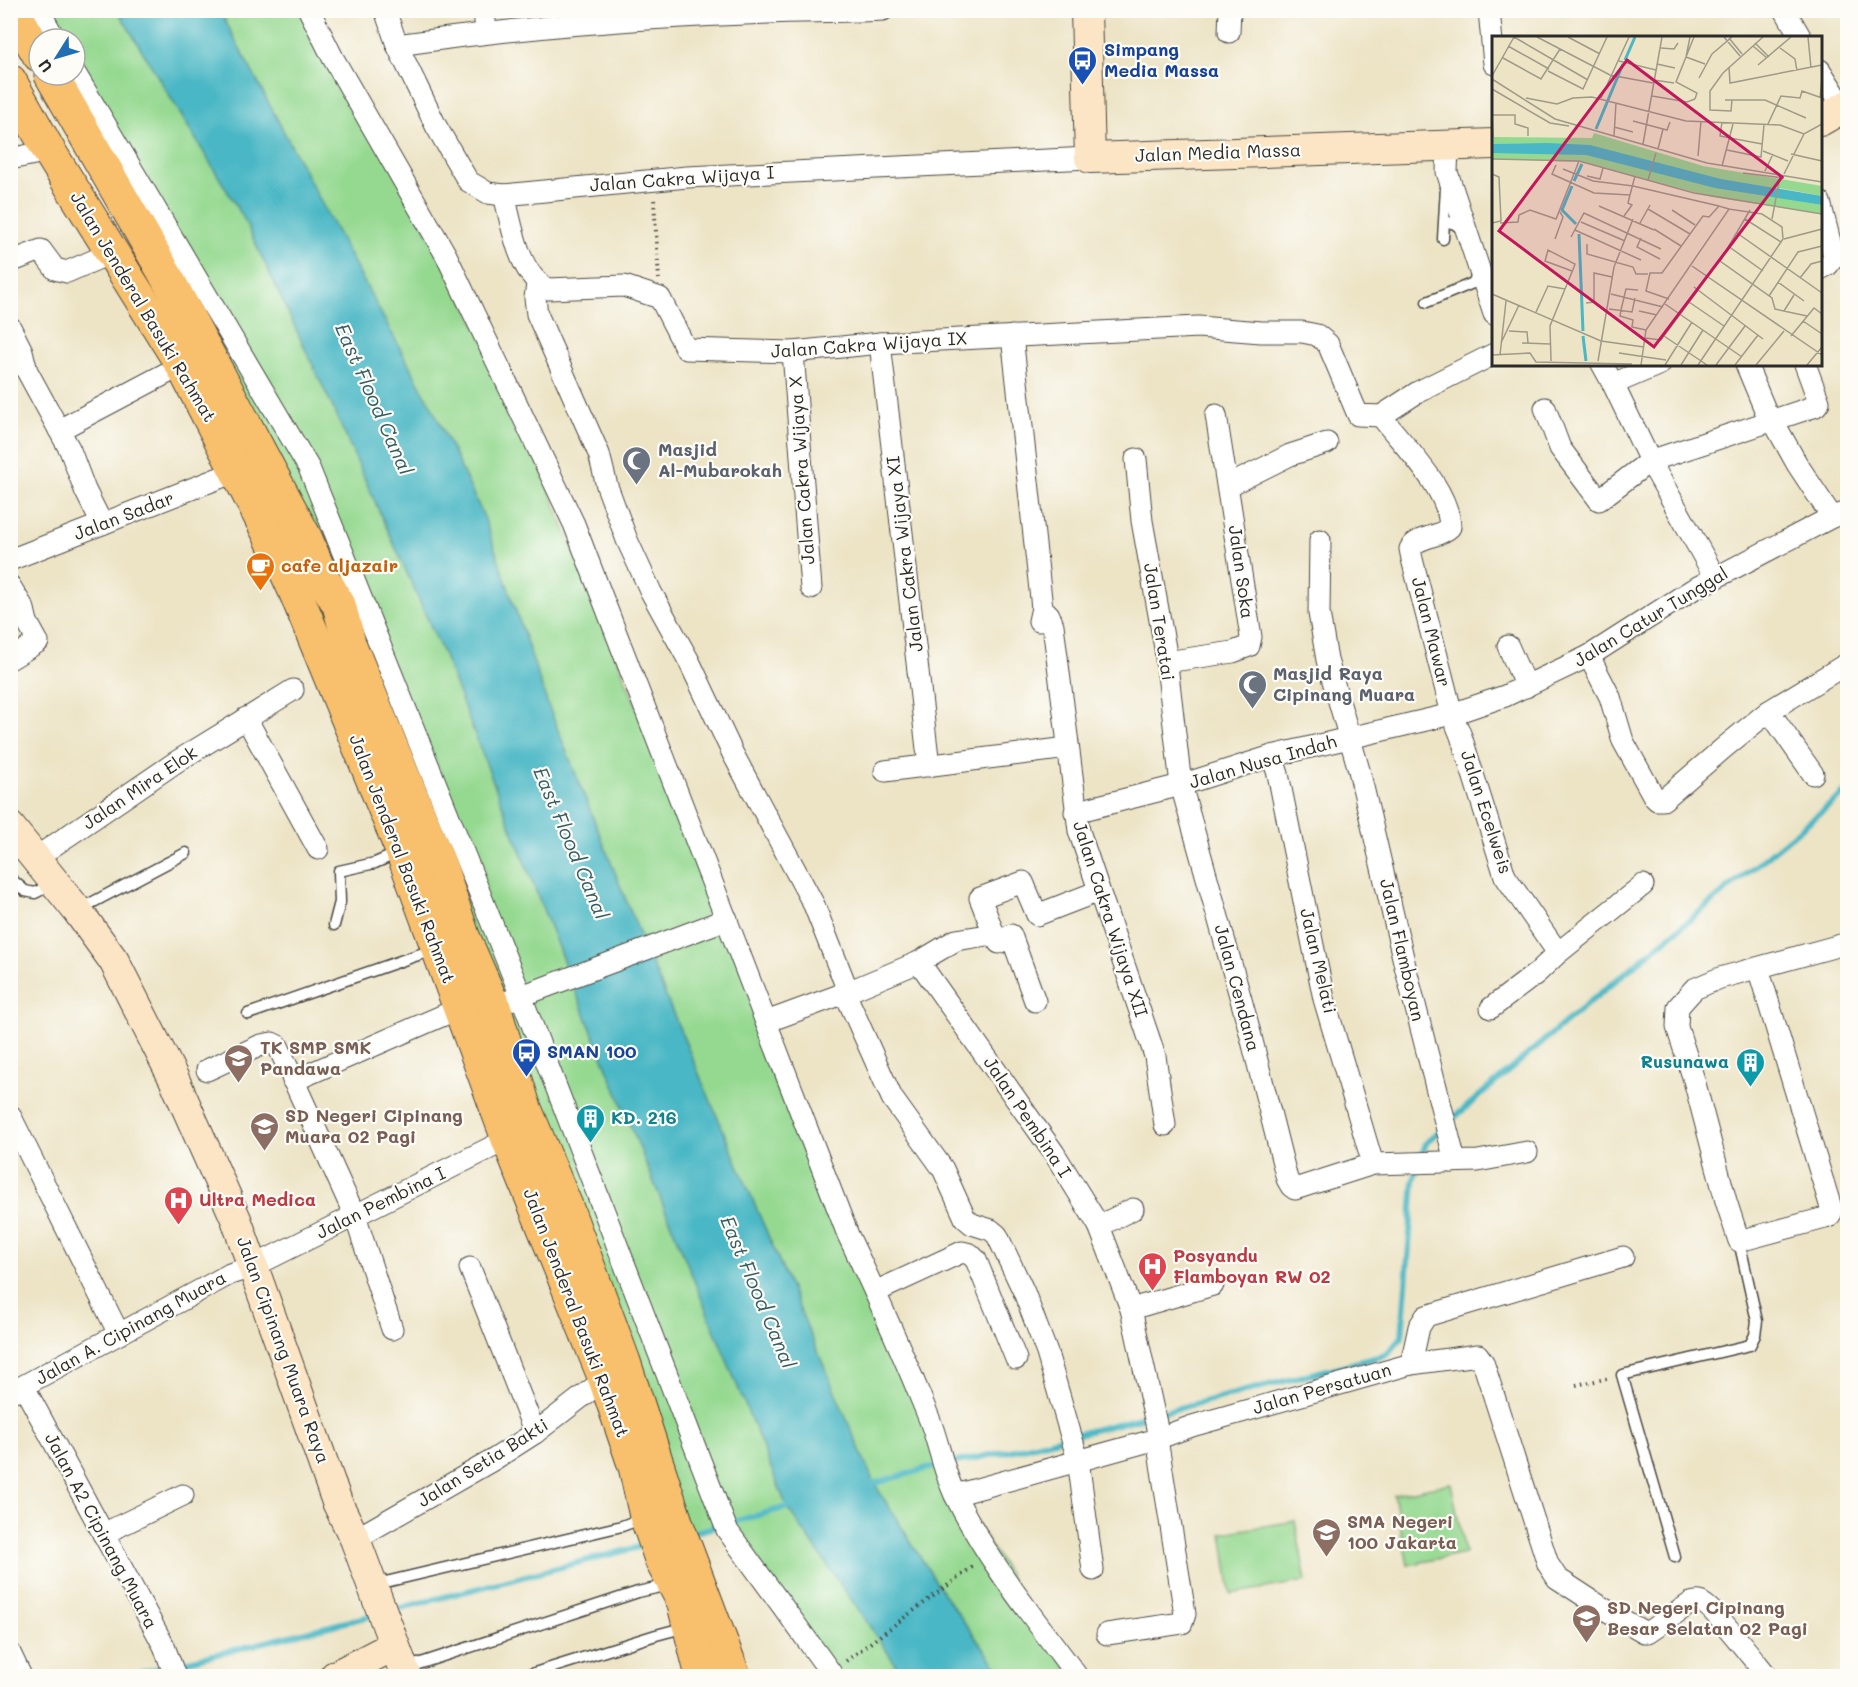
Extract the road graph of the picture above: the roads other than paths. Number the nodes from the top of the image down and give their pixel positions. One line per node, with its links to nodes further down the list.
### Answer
1 (309, 10): 95 (street)
2 (385, 10): 18 (street, Jalan Cakra Wijaya I)
3 (484, 10): 14 (street)
4 (883, 10): 10 (street)
5 (1086, 10): 26 (street)
6 (1230, 10): 15 (street)
7 (1489, 10): 17 (street)
8 (1785, 10): 16 (street)
9 (21, 11): 12 (main road); 13 (street)
10 (769, 12): 11 (street)
11 (626, 16): 14 (street)
12 (28, 27)
13 (40, 27)
14 (486, 32): 18 (street)
15 (1228, 32)
16 (1800, 36)
17 (1492, 42)
18 (397, 45): 29 (street, Jalan Cakra Wijaya I)
19 (1822, 73): 23 (street)
20 (10, 81): 25 (main road, Jalan Jenderal Basuki Rahmat)
21 (58, 87): 104 (main road, Jalan Jenderal Basuki Rahmat)
22 (83, 87): 104 (street)
23 (1837, 111)
24 (1492, 145): 27 (street, Jalan Media Massa)
25 (49, 151): 28 (street); 33 (main road, Jalan Jenderal Basuki Rahmat)
26 (1090, 158): 27 (street, Jalan Media Massa); 29 (street, Jalan Cakra Wijaya I)
27 (1447, 158): 31 (lane); 38 (street)
28 (10, 159)
29 (504, 195): 36 (street)
30 (1822, 206): 35 (street)
31 (1445, 221): 32 (lane); 37 (lane)
32 (1443, 239)
33 (111, 254): 34 (street); 44 (main road, Jalan Jenderal Basuki Rahmat)
34 (10, 262)
35 (1822, 268)
36 (537, 284): 42 (street, Jalan Cakra Wijaya IX); 103 (street)
37 (1427, 302)
38 (1492, 307)
39 (10, 327): 54 (street)
40 (1012, 336): 41 (street, Jalan Cakra Wijaya IX); 52 (street, Jalan Cakra Wijaya IX); 78 (street, Jalan Cakra Wijaya XII)
41 (880, 343): 42 (street, Jalan Cakra Wijaya IX); 80 (street, Jalan Cakra Wijaya XI)
42 (794, 352): 66 (street, Jalan Cakra Wijaya X)
43 (1492, 355): 52 (street)
44 (182, 365): 54 (street); 58 (main road, Jalan Jenderal Basuki Rahmat)
45 (1603, 366): 49 (street)
46 (1655, 366): 49 (street)
47 (1747, 366): 53 (street)
48 (1806, 366): 53 (street)
49 (1613, 384): 57 (street)
50 (1545, 408): 57 (street)
51 (1216, 415): 59 (street, Jalan Soka)
52 (1381, 416): 75 (street, Jalan Mawar)
53 (1772, 419): 57 (street); 60 (street)
54 (59, 430): 61 (street)
55 (1327, 443): 59 (street)
56 (1136, 459): 70 (street, Jalan Teratai)
57 (1650, 461): 64 (street)
58 (237, 471): 61 (street, Jalan Sadar); 87 (main road, Jalan Jenderal Basuki Rahmat)
59 (1228, 486): 70 (street, Jalan Soka)
60 (1840, 514): 64 (street, Jalan Catur Tunggal)
61 (102, 524): 63 (street, Jalan Sadar)
62 (1320, 540): 77 (street, Jalan Flamboyan)
63 (10, 560)
64 (1715, 577): 68 (street, Jalan Catur Tunggal)
65 (10, 586): 69 (street)
66 (811, 588)
67 (1508, 646): 72 (street)
68 (1589, 656): 72 (street, Jalan Catur Tunggal); 74 (street)
69 (10, 659)
70 (1166, 662): 83 (street, Jalan Teratai)
71 (1848, 663): 74 (street)
72 (1526, 687): 75 (street, Jalan Catur Tunggal)
73 (293, 690): 76 (street, Jalan Mira Elok)
74 (1769, 711): 82 (street)
75 (1452, 714): 77 (street, Jalan Nusa Indah); 100 (street, Jalan Ecelweis)
76 (246, 718): 86 (street); 89 (street, Jalan Mira Elok)
77 (1351, 737): 79 (street, Jalan Nusa Indah); 116 (street, Jalan Flamboyan)
78 (1061, 749): 80 (street); 84 (street, Jalan Cakra Wijaya XII)
79 (1272, 756): 83 (street, Jalan Nusa Indah); 117 (street, Jalan Melati)
80 (929, 766): 81 (street)
81 (885, 771)
82 (1813, 774)
83 (1181, 785): 84 (street, Jalan Nusa Indah); 117 (street, Jalan Cendana)
84 (1075, 812): 93 (street, Jalan Cakra Wijaya XII)
85 (10, 827): 89 (street, Jalan Cipinang Muara Raya)
86 (318, 849)
87 (402, 851): 96 (lane); 99 (main road, Jalan Jenderal Basuki Rahmat)
88 (186, 853): 94 (lane)
89 (34, 858): 91 (street, Jalan Cipinang Muara Raya)
90 (10, 878): 91 (lane)
91 (54, 883): 94 (street, Jalan Cipinang Muara Raya)
92 (1643, 885): 100 (street)
93 (1099, 891): 97 (street); 113 (street, Jalan Cakra Wijaya XII)
94 (77, 910): 123 (street, Jalan Cipinang Muara Raya)
95 (722, 922): 104 (street); 109 (street)
96 (334, 925)
97 (993, 934): 101 (street); 105 (street)
98 (1848, 943): 102 (street)
99 (438, 948): 106 (main road, Jalan Jenderal Basuki Rahmat); 108 (lane)
100 (1558, 953): 107 (street)
101 (919, 962): 103 (street); 120 (street, Jalan Pembina I)
102 (1758, 968): 121 (street); 121 (street)
103 (846, 992): 109 (street); 136 (street)
104 (507, 1001): 141 (main road, Jalan Jenderal Basuki Rahmat); 148 (street)
105 (1035, 1001)
106 (460, 1008): 111 (street); 114 (main road, Jalan Jenderal Basuki Rahmat)
107 (1491, 1008)
108 (248, 1014)
109 (766, 1022): 126 (street)
110 (207, 1070): 111 (street)
111 (293, 1081): 119 (street)
112 (10, 1115): 129 (street)
113 (1165, 1125)
114 (508, 1139): 119 (street, Jalan Pembina I); 132 (main road, Jalan Jenderal Basuki Rahmat)
115 (1527, 1152): 116 (street)
116 (1452, 1158): 117 (street)
117 (1373, 1164)
118 (1133, 1209): 120 (street)
119 (355, 1216): 123 (street, Jalan Pembina I); 128 (street)
120 (1099, 1227): 127 (street, Jalan Pembina I)
121 (1739, 1241): 142 (lane)
122 (1623, 1257): 131 (street)
123 (254, 1266): 129 (street, Jalan A. Cipinang Muara); 140 (street, Jalan Cipinang Muara Raya)
124 (470, 1268): 135 (street)
125 (1213, 1285): 127 (street)
126 (875, 1292): 130 (street); 137 (street)
127 (1131, 1309): 134 (street, Jalan Pembina I)
128 (392, 1329)
129 (119, 1334): 133 (street, Jalan A. Cipinang Muara)
130 (1016, 1359)
131 (1411, 1364): 134 (street, Jalan Persatuan); 156 (street, Jalan Persatuan)
132 (605, 1379): 135 (street, Jalan Setia Bakti); 141 (main road, Jalan Jenderal Basuki Rahmat)
133 (17, 1390): 139 (street, Jalan A2 Cipinang Muara)
134 (1156, 1427): 136 (street, Jalan Persatuan); 145 (street, Jalan Pembina I)
135 (536, 1433): 140 (street, Jalan Setia Bakti)
136 (1073, 1448): 137 (street, Jalan Persatuan); 143 (street)
137 (951, 1485): 155 (street)
138 (183, 1495): 139 (street)
139 (103, 1534): 150 (street, Jalan A2 Cipinang Muara)
140 (355, 1539): 146 (street, Jalan Cipinang Muara Raya)
141 (667, 1546): 144 (main road, Jalan Jenderal Basuki Rahmat); 146 (lane); 146 (lane); 154 (main road, Jalan Jenderal Basuki Rahmat)
142 (1675, 1557)
143 (1093, 1570)
144 (689, 1627): 152 (lane); 153 (main road, Jalan Jenderal Basuki Rahmat)
145 (1107, 1634)
146 (388, 1641): 151 (street)
147 (10, 1653): 149 (street)
148 (831, 1674)
149 (21, 1677)
150 (174, 1677)
151 (335, 1677)
152 (525, 1677)
153 (706, 1677)
154 (734, 1677)
155 (1077, 1677)
156 (1767, 1677)

